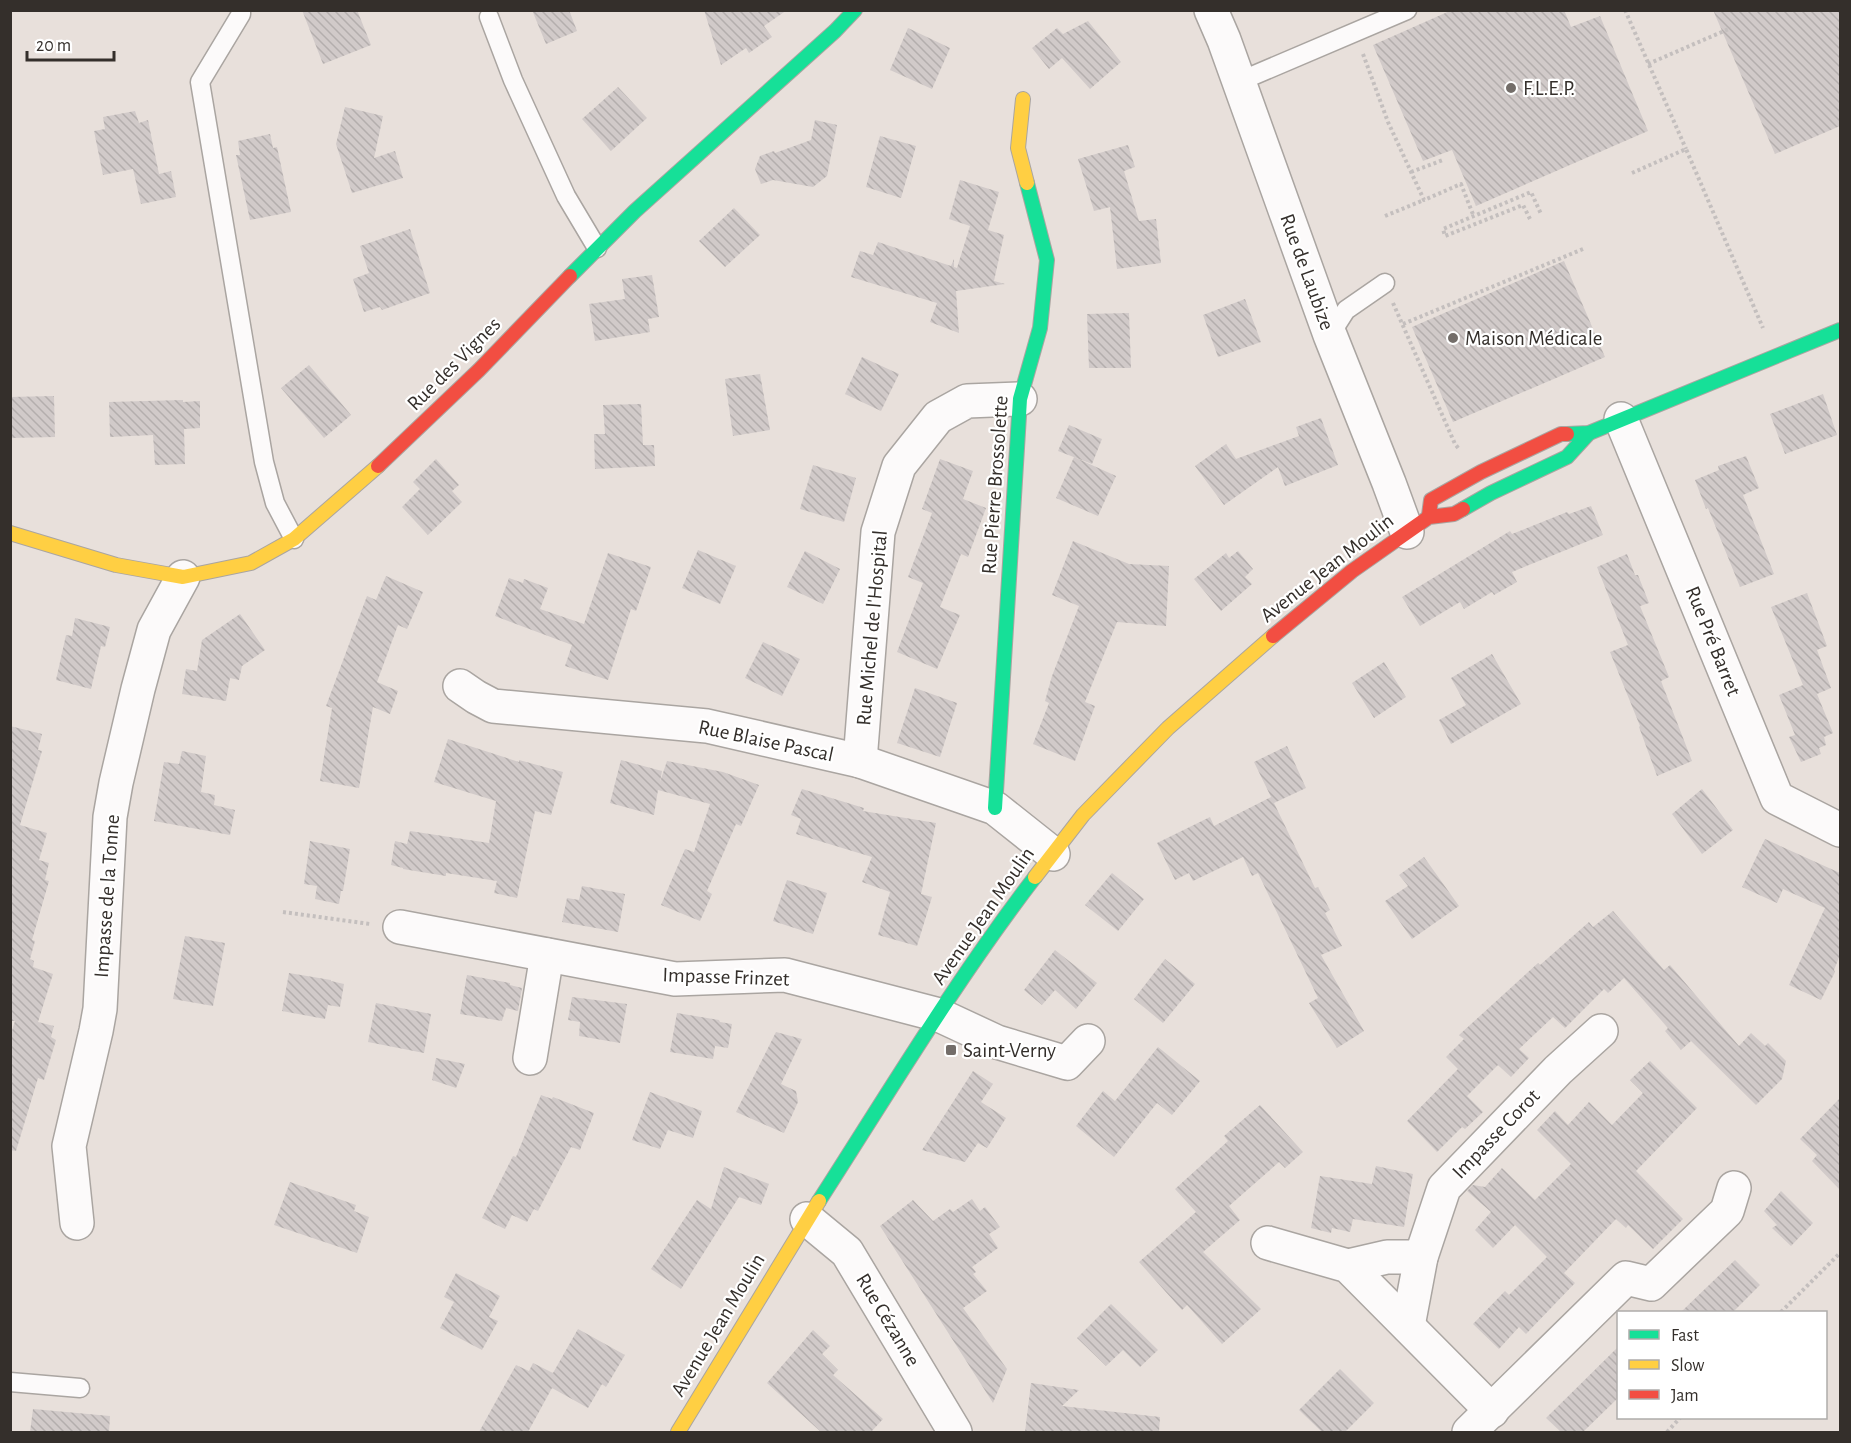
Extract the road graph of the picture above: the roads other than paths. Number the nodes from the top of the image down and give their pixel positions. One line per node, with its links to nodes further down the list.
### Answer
1 (241, 10): 17 (lane)
2 (855, 10): 8 (main road, Rue des Vignes)
3 (1211, 10): 6 (street, Rue de Laubize)
4 (1407, 10): 6 (lane)
5 (489, 17): 8 (lane)
6 (1238, 82): 11 (street, Rue de Laubize)
7 (1023, 99): 12 (main road, Rue Pierre Brossolette)
8 (597, 248): 17 (main road, Rue des Vignes)
9 (1385, 283): 11 (lane)
10 (1840, 330): 13 (main road, Avenue Jean Moulin)
11 (1330, 335): 15 (street, Rue de Laubize)
12 (1020, 399): 20 (street, Rue Michel de l'Hospital); 21 (main road, Rue Pierre Brossolette)
13 (1621, 419): 14 (main road, Avenue Jean Moulin); 22 (street, Rue Pré Barret)
14 (1588, 433): 15 (main road, Avenue Jean Moulin); 15 (main road, Avenue Jean Moulin)
15 (1418, 524): 23 (main road, Avenue Jean Moulin)
16 (10, 532): 18 (main road, Rue des Vignes)
17 (294, 539): 18 (main road, Rue des Vignes)
18 (183, 577): 32 (street, Impasse de la Tonne)
19 (460, 686): 20 (street, Rue Blaise Pascal)
20 (860, 761): 21 (street, Rue Blaise Pascal)
21 (995, 808): 23 (street, Rue Blaise Pascal)
22 (1840, 830)
23 (1053, 854): 26 (main road, Avenue Jean Moulin)
24 (400, 927): 25 (street, Impasse Frinzet)
25 (547, 955): 26 (street, Impasse Frinzet); 29 (street)
26 (939, 1015): 28 (street, Impasse Frinzet); 31 (main road, Avenue Jean Moulin)
27 (1601, 1031): 34 (street, Impasse Corot)
28 (1088, 1041)
29 (530, 1058)
30 (1734, 1188): 39 (street)
31 (807, 1219): 40 (main road, Avenue Jean Moulin); 41 (street, Rue Cézanne)
32 (77, 1223)
33 (1268, 1243): 35 (street)
34 (1421, 1257): 35 (street); 36 (street, Impasse Corot)
35 (1348, 1266): 36 (street)
36 (1408, 1326): 39 (street)
37 (10, 1382): 38 (lane)
38 (80, 1388)
39 (1481, 1422)
40 (678, 1432)
41 (955, 1432)

